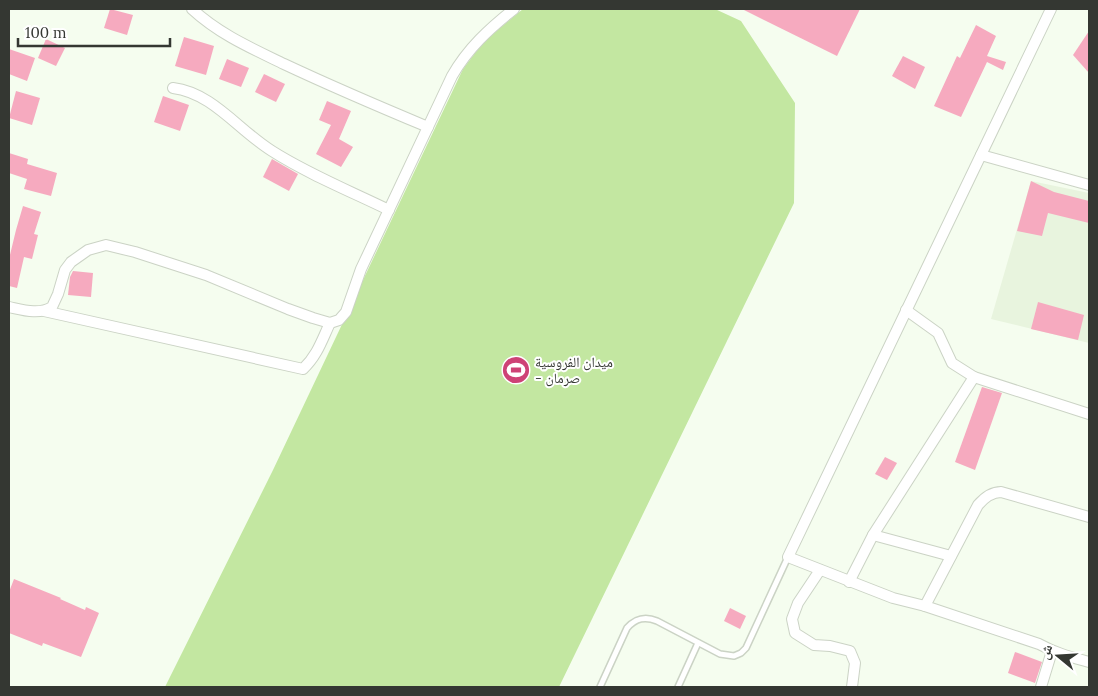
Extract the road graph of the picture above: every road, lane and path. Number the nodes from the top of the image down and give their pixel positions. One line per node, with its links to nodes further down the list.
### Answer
1 (192, 9): 5 (street)
2 (514, 9): 5 (street)
3 (1051, 9): 6 (street)
4 (173, 88): 8 (street)
5 (428, 127): 8 (street)
6 (982, 155): 7 (street); 10 (street)
7 (1089, 185)
8 (389, 210): 12 (street)
9 (9, 307): 11 (street)
10 (906, 310): 13 (street); 18 (street)
11 (44, 311): 12 (street); 12 (street)
12 (330, 322)
13 (974, 377): 14 (street); 16 (street)
14 (1089, 414)
15 (1089, 517): 17 (street)
16 (873, 535): 17 (street); 20 (street)
17 (951, 556): 21 (street)
18 (788, 557): 19 (street); 22 (lane)
19 (820, 570): 20 (street); 27 (street)
20 (849, 582): 21 (street)
21 (925, 606): 23 (street)
22 (698, 643): 25 (lane); 26 (lane)
23 (1052, 651): 24 (street); 28 (street)
24 (1089, 662)
25 (600, 687)
26 (678, 687)
27 (852, 687)
28 (1041, 687)

